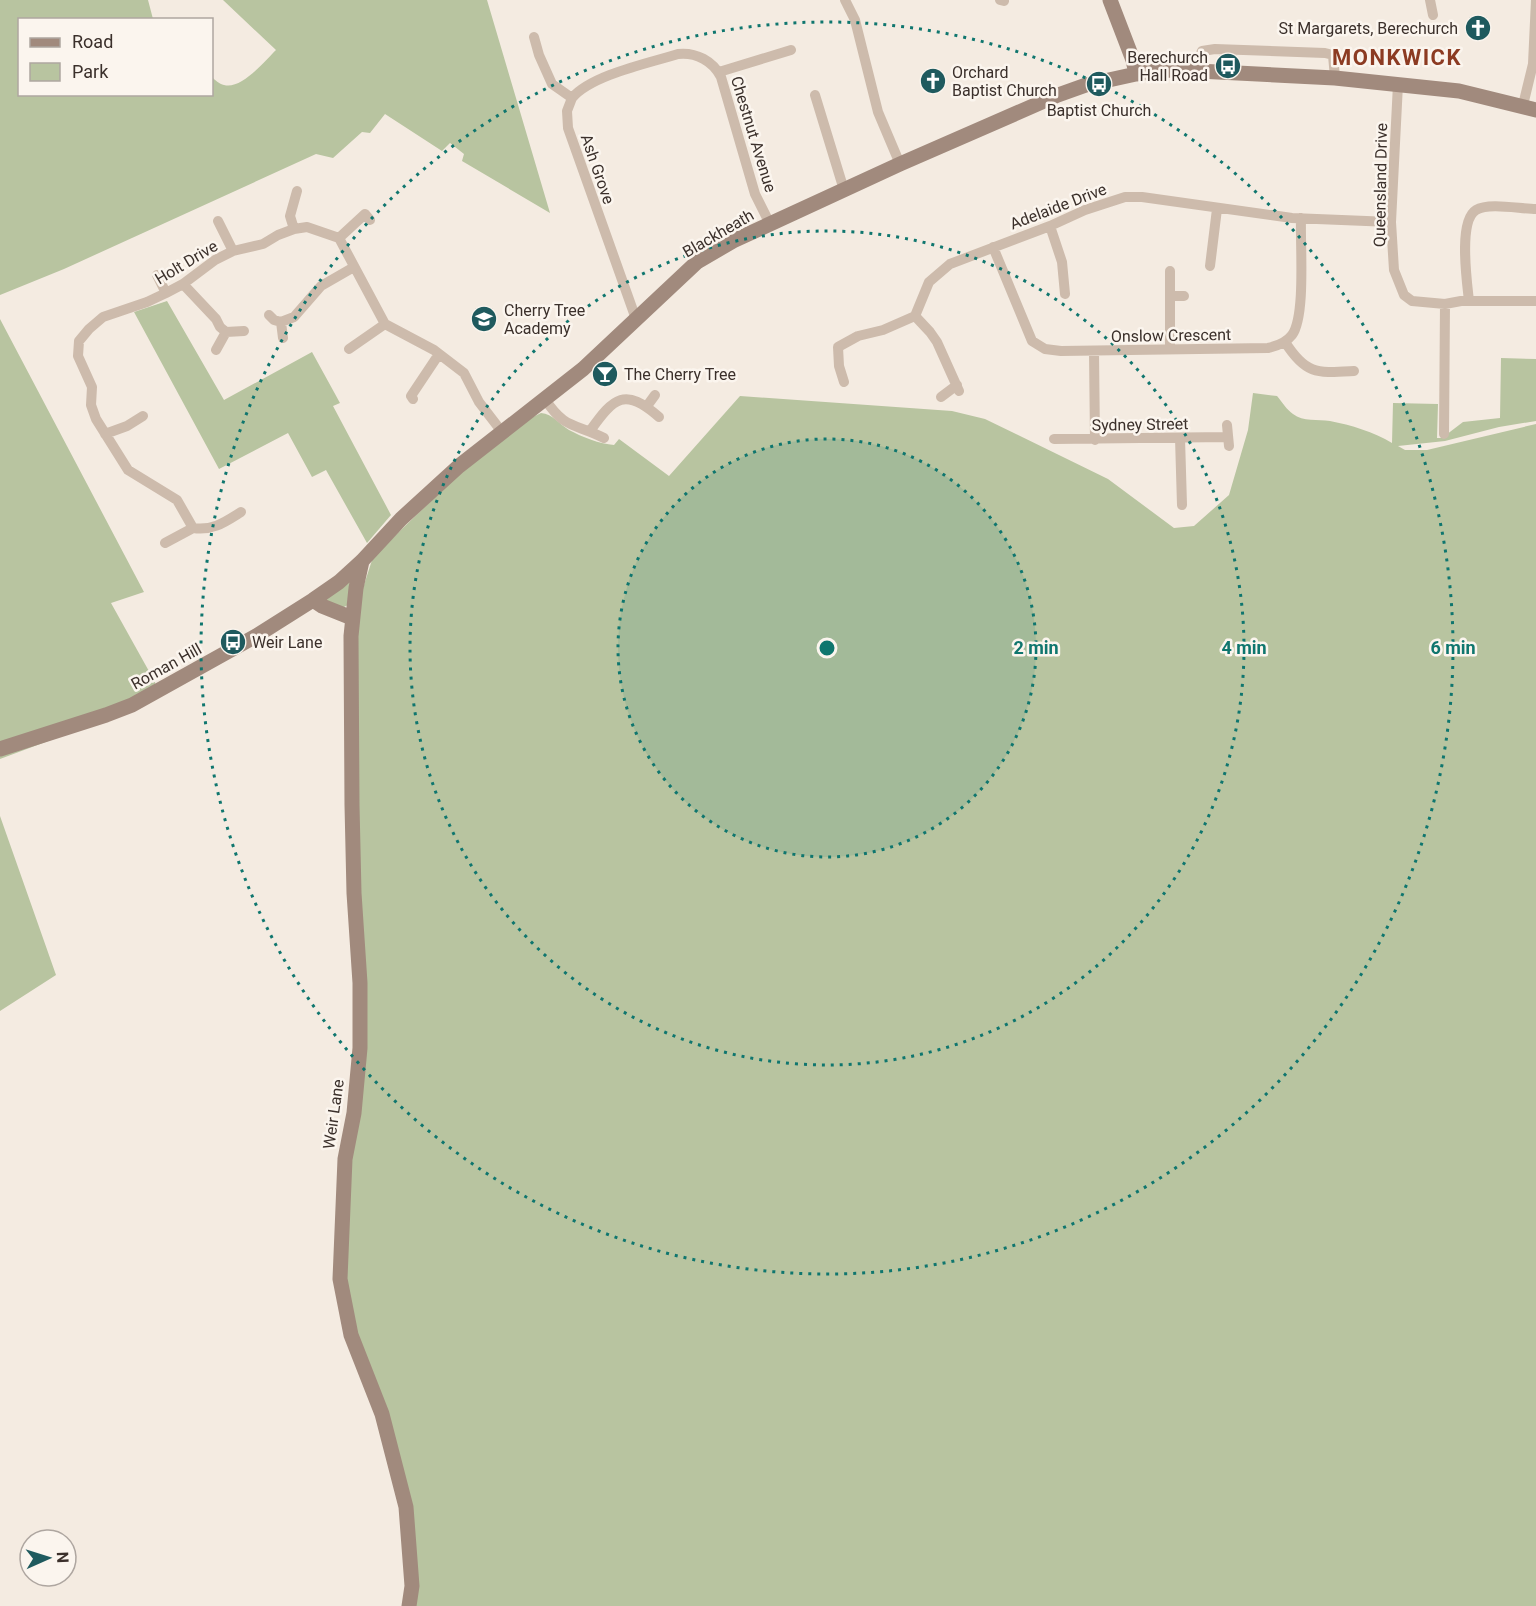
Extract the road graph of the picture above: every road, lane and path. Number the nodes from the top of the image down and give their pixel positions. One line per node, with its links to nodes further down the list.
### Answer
1 (845, 0): 18 (street)
2 (1000, 0): 6 (street)
3 (1110, 0): 12 (main road)
4 (1430, 0): 7 (street)
5 (1536, 0): 17 (street)
6 (1004, 1)
7 (1433, 15)
8 (534, 37): 16 (street)
9 (790, 50): 11 (street)
10 (1198, 71): 12 (main road, Blackheath); 13 (main road, Blackheath); 13 (street)
11 (719, 72): 16 (street, Chestnut Avenue); 27 (street, Chestnut Avenue)
12 (1136, 74): 18 (main road, Blackheath)
13 (1335, 78): 14 (main road, Blackheath)
14 (1398, 84): 17 (main road, Blackheath); 26 (street, Queensland Drive)
15 (815, 95): 19 (street)
16 (572, 98): 47 (street, Ash Grove)
17 (1530, 107)
18 (900, 164): 19 (main road, Blackheath)
19 (844, 190): 27 (main road, Blackheath)
20 (297, 192): 29 (street)
21 (1217, 209): 23 (street, Adelaide Drive); 28 (street, Adelaide Drive); 33 (street)
22 (1536, 209): 42 (street)
23 (1301, 218): 26 (street, Adelaide Drive); 53 (street)
24 (370, 220): 30 (street)
25 (218, 221): 32 (street)
26 (1391, 222): 44 (street, Queensland Drive)
27 (770, 224): 47 (main road, Blackheath)
28 (1050, 226): 31 (street, Adelaide Drive); 39 (street)
29 (294, 229): 30 (street); 32 (street, Holt Drive)
30 (339, 238): 34 (street)
31 (993, 247): 46 (street, Adelaide Drive); 57 (street, Onslow Crescent)
32 (233, 251): 37 (street, Holt Drive)
33 (1214, 262)
34 (354, 267): 48 (street); 49 (street)
35 (1170, 271): 40 (street)
36 (157, 275): 38 (street)
37 (183, 284): 38 (street, Holt Drive); 51 (street)
38 (166, 293): 72 (street, Holt Drive)
39 (1065, 294)
40 (1170, 296): 41 (street); 55 (street)
41 (1184, 296)
42 (1469, 301): 43 (street, Queensland Drive); 44 (street, Queensland Drive)
43 (1536, 301)
44 (1445, 304): 69 (street)
45 (269, 315): 48 (street)
46 (915, 316): 60 (street); 63 (street)
47 (636, 319): 64 (main road, Blackheath)
48 (281, 322): 52 (street)
49 (385, 324): 54 (street); 58 (street)
50 (244, 331): 51 (street)
51 (226, 332): 56 (street)
52 (283, 338)
53 (1285, 342): 55 (street, Onslow Crescent); 59 (street)
54 (349, 349)
55 (1170, 349): 57 (street, Onslow Crescent)
56 (216, 350)
57 (1094, 352): 76 (street)
58 (439, 354): 61 (street); 71 (street)
59 (1354, 371)
60 (844, 376)
61 (410, 395)
62 (655, 395): 65 (street)
63 (941, 397)
64 (545, 399): 70 (street); 71 (main road, Blackheath)
65 (647, 406): 67 (street); 70 (street)
66 (143, 416): 72 (street)
67 (659, 417)
68 (1227, 425): 74 (street, Sydney Street)
69 (1447, 427)
70 (590, 431): 73 (street)
71 (502, 432): 81 (main road, Blackheath)
72 (105, 434): 79 (street, Holt Drive)
73 (604, 438)
74 (1180, 438): 76 (street, Sydney Street); 77 (street)
75 (1054, 439): 76 (street, Sydney Street)
76 (1095, 440)
77 (1170, 497)
78 (242, 512): 79 (street)
79 (193, 528): 80 (street)
80 (165, 543)
81 (362, 561): 82 (main road, Roman Hill); 83 (main road, Weir Lane)
82 (313, 600): 83 (main road); 84 (main road, Roman Hill)
83 (352, 618): 85 (main road, Weir Lane)
84 (0, 749)
85 (409, 1606)

